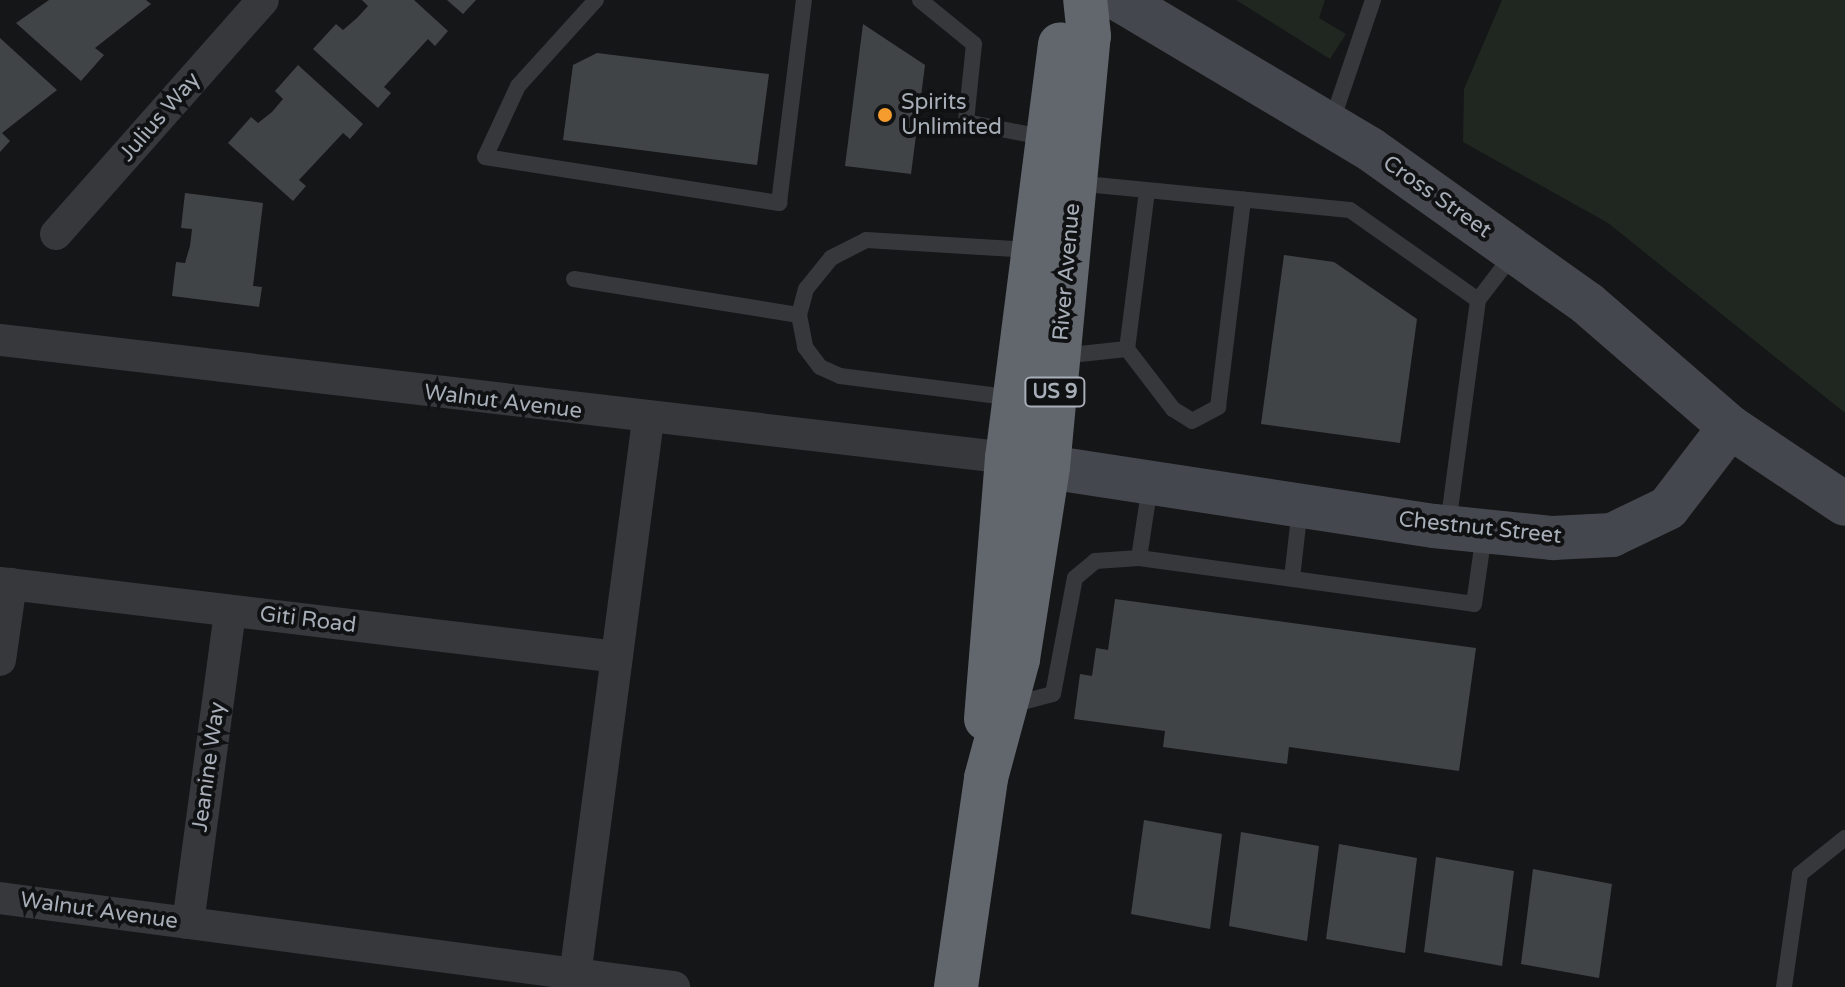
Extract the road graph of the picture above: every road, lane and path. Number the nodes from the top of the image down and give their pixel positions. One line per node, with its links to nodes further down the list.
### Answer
1 (263, 0): 14 (street, Julius Way)
2 (596, 0): 3 (lane)
3 (804, 0)
4 (920, 0): 10 (lane)
5 (1074, 0): 10 (highway, River Avenue / US 9)
6 (1085, 0): 11 (highway, River Avenue / US 9)
7 (1120, 0): 9 (street, Cross Street)
8 (1373, 0): 9 (lane)
9 (1331, 126): 16 (street, Cross Street)
10 (1047, 138): 15 (highway, River Avenue / US 9)
11 (1075, 183): 12 (lane); 22 (highway, River Avenue / US 9)
12 (1147, 191): 13 (lane); 21 (lane)
13 (1243, 199): 18 (lane); 21 (lane)
14 (56, 234)
15 (1032, 250): 19 (lane); 23 (highway, River Avenue / US 9)
16 (1515, 252): 18 (lane); 25 (street, Cross Street)
17 (574, 279): 19 (lane)
18 (1478, 300): 31 (lane)
19 (799, 315): 23 (lane)
20 (0, 340): 24 (street, Walnut Avenue)
21 (1127, 349): 22 (lane)
22 (1059, 356): 27 (highway, River Avenue / US 9)
23 (1013, 398): 26 (highway, River Avenue / US 9)
24 (648, 420): 26 (street, Walnut Avenue); 36 (street)
25 (1730, 427): 29 (street); 31 (street, Chestnut Street)
26 (1007, 458): 39 (highway, River Avenue / US 9)
27 (1048, 467): 28 (street, Chestnut Street); 38 (highway, River Avenue / US 9)
28 (1151, 483): 30 (street, Chestnut Street); 32 (lane)
29 (1845, 504)
30 (1301, 505): 31 (street, Chestnut Street); 33 (lane)
31 (1466, 529): 33 (lane)
32 (1139, 558): 33 (lane); 38 (lane)
33 (1292, 578)
34 (5, 583): 35 (street, Giti Road); 37 (street)
35 (230, 611): 36 (street, Giti Road); 42 (street, Jeanine Way)
36 (617, 657): 43 (street)
37 (0, 660)
38 (1005, 706): 39 (highway, River Avenue / US 9)
39 (986, 778): 45 (highway, River Avenue / US 9)
40 (1845, 838): 46 (lane)
41 (0, 898): 42 (street, Walnut Avenue)
42 (188, 923): 43 (street, Walnut Avenue)
43 (575, 976): 44 (street, Walnut Avenue)
44 (674, 987)
45 (956, 987)
46 (1784, 987)

